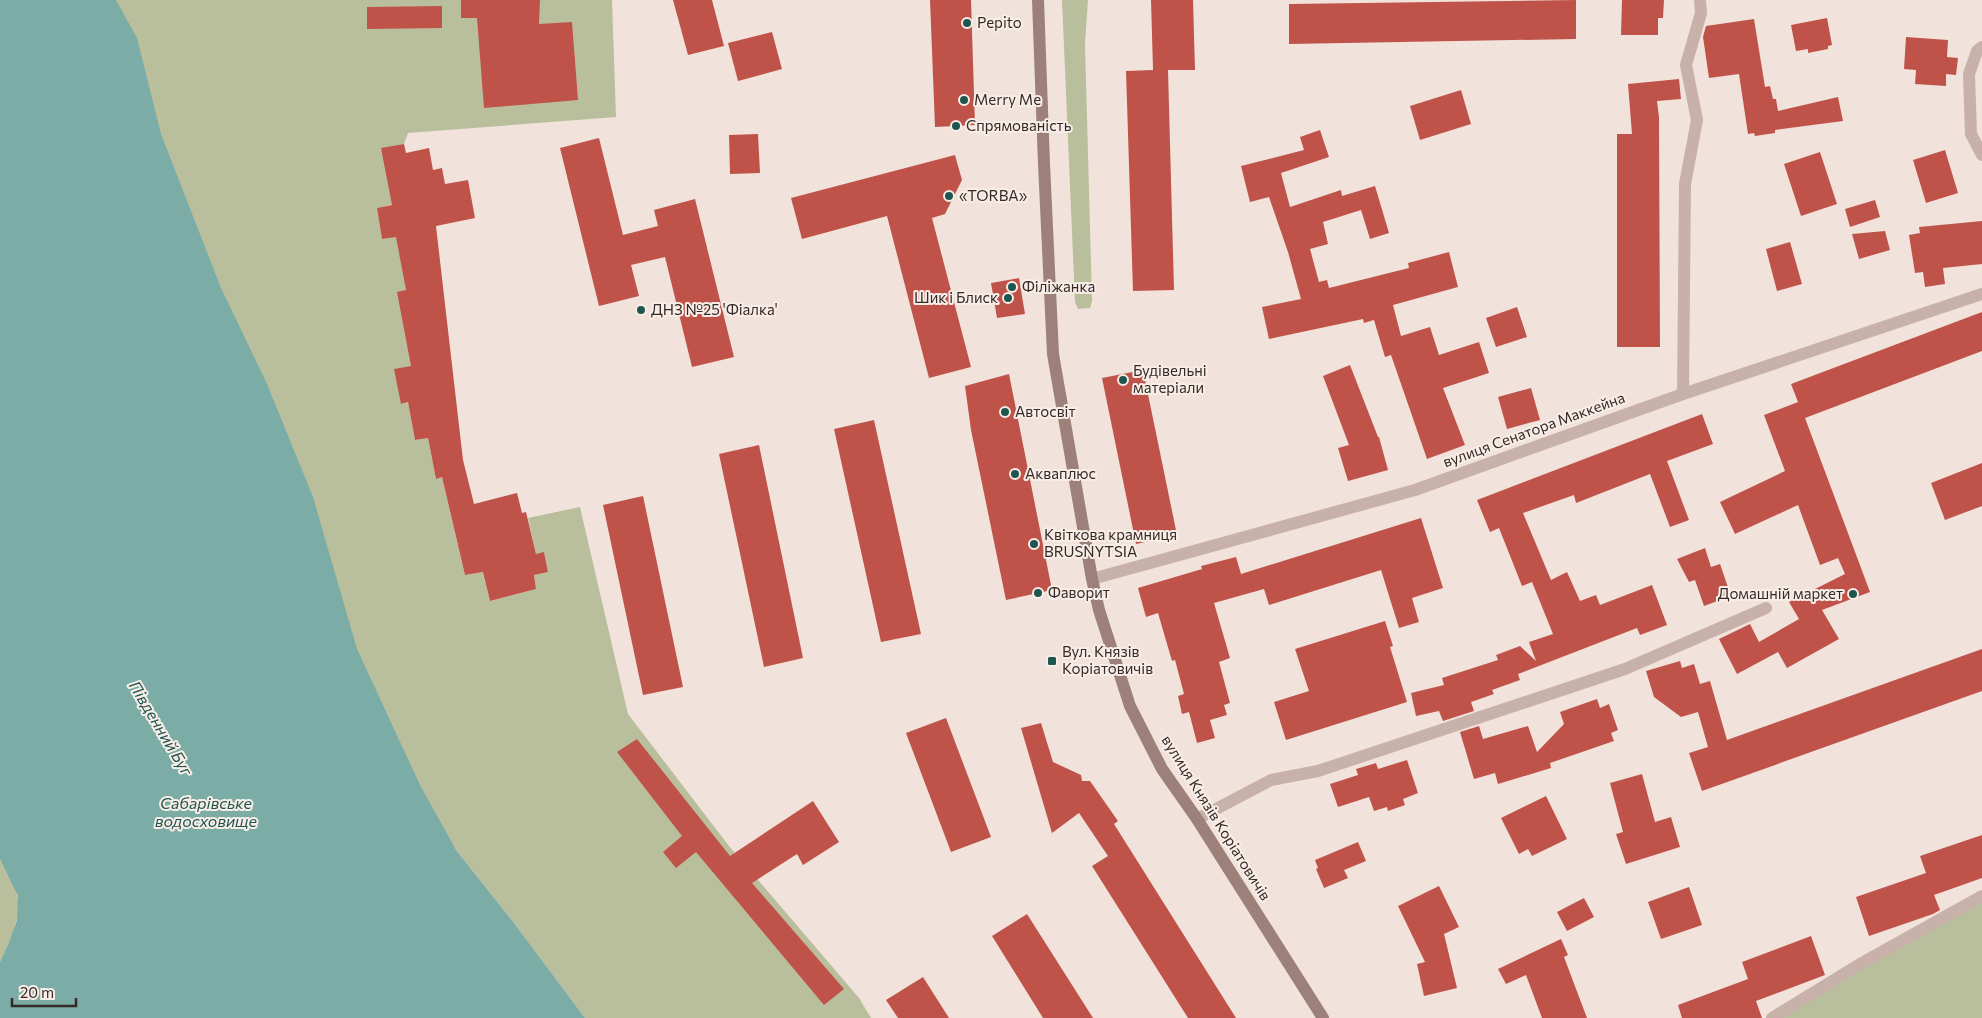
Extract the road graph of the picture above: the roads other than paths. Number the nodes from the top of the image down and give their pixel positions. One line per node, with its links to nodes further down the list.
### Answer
1 (1038, 0): 7 (main road, вулиця Князів Коріатовичів)
2 (1700, 0): 6 (street)
3 (1982, 47): 4 (street)
4 (1982, 155)
5 (1982, 294): 6 (street, вулиця Сенатора Маккейна)
6 (1684, 394): 7 (street, вулиця Сенатора Маккейна)
7 (1092, 578): 9 (main road, вулиця Князів Коріатовичів)
8 (1766, 608): 9 (street)
9 (1197, 820): 11 (main road, вулиця Князів Коріатовичів)
10 (1982, 896): 12 (street)
11 (1324, 1018)
12 (1772, 1018)

